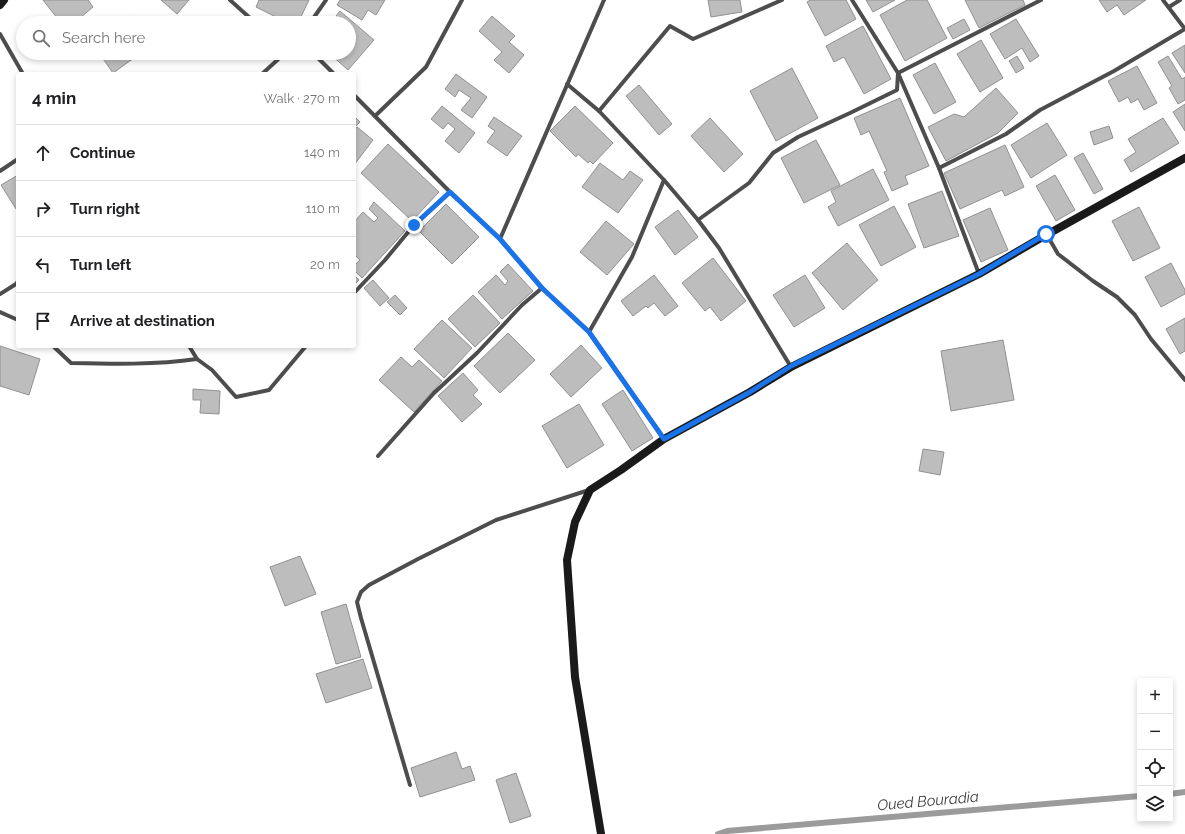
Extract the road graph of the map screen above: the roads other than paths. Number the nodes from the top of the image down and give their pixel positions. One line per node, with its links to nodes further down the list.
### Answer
1 (4, 0): 11 (main road)
2 (230, 0): 13 (street)
3 (326, 0): 14 (street)
4 (462, 0): 26 (street)
5 (604, 0): 23 (street)
6 (782, 0): 25 (street)
7 (852, 0): 22 (street)
8 (1041, 0): 22 (street)
9 (1163, 0): 12 (street)
10 (1180, 0): 12 (street)
11 (0, 5)
12 (1169, 7): 15 (street)
13 (248, 16)
14 (315, 16)
15 (1185, 29): 29 (street)
16 (0, 34): 19 (street)
17 (277, 60): 20 (street)
18 (320, 60): 21 (street)
19 (22, 72)
20 (264, 72)
21 (332, 72)
22 (898, 73): 29 (street); 33 (street)
23 (567, 84): 25 (street); 35 (street)
24 (356, 97): 26 (street)
25 (599, 111): 31 (street)
26 (375, 116): 32 (street)
27 (1185, 158): 34 (main road)
28 (16, 160): 30 (street)
29 (939, 168): 36 (street)
30 (0, 171)
31 (664, 180): 33 (street); 43 (street)
32 (450, 192): 35 (street); 39 (street)
33 (698, 220): 48 (street)
34 (1046, 234): 36 (main road); 49 (street)
35 (500, 239): 38 (street)
36 (979, 274): 48 (main road)
37 (16, 284): 40 (street)
38 (542, 288): 43 (street); 51 (street)
39 (356, 291)
40 (0, 294)
41 (0, 312): 42 (street)
42 (16, 319)
43 (589, 332): 50 (street)
44 (55, 348): 47 (street)
45 (190, 348): 47 (street)
46 (304, 348): 47 (street)
47 (197, 359)
48 (791, 366): 50 (main road)
49 (1185, 380)
50 (664, 439): 52 (main road)
51 (378, 456)
52 (590, 490): 53 (street); 54 (main road)
53 (410, 785)
54 (601, 834)

